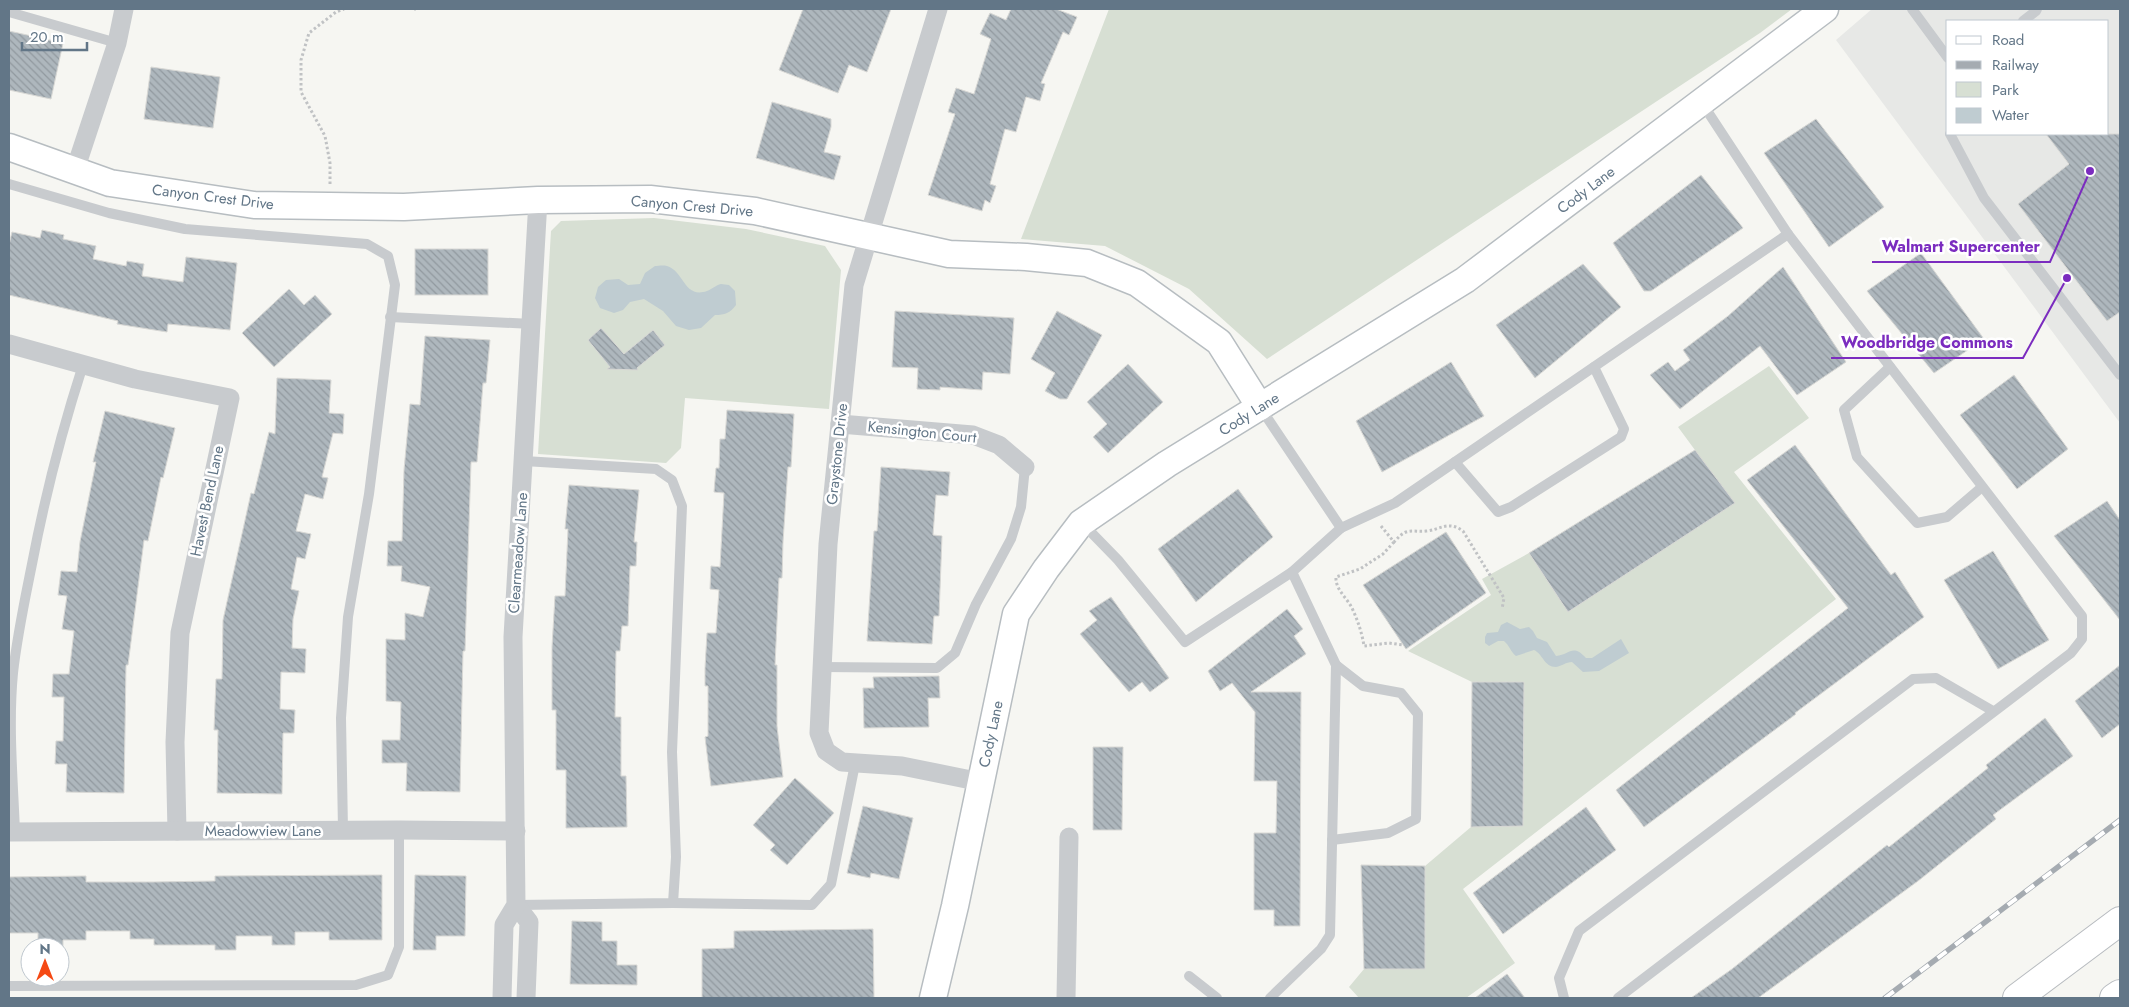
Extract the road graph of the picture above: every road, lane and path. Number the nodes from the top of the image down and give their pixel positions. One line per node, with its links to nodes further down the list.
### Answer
1 (124, 9): 9 (street)
2 (344, 9): 17 (path)
3 (938, 9): 19 (street, Graystone Drive)
4 (1825, 9): 11 (street, Cody Lane)
5 (1912, 9): 10 (lane)
6 (2037, 9): 8 (lane)
7 (9, 12): 9 (lane)
8 (2024, 20)
9 (117, 43): 14 (street)
10 (1946, 55)
11 (1702, 103): 18 (lane); 27 (street, Cody Lane)
12 (1951, 135): 26 (lane)
13 (9, 147): 14 (street, Canyon Crest Drive)
14 (75, 170): 17 (street, Canyon Crest Drive)
15 (9, 184): 20 (lane)
16 (538, 200): 17 (street, Canyon Crest Drive); 19 (street, Canyon Crest Drive); 21 (street, Clearmeadow Lane)
17 (327, 206)
18 (1788, 234): 24 (lane); 25 (lane)
19 (868, 237): 27 (street, Canyon Crest Drive); 28 (street, Graystone Drive)
20 (390, 317): 21 (lane); 45 (lane)
21 (532, 324): 29 (street, Clearmeadow Lane)
22 (9, 344): 23 (street, Havest Bend Lane)
23 (84, 365): 47 (street, Havest Bend Lane); 49 (lane)
24 (1594, 366): 30 (lane); 30 (lane)
25 (1890, 367): 32 (lane); 32 (lane)
26 (2120, 375)
27 (1260, 406): 34 (street, Cody Lane); 35 (lane)
28 (840, 424): 31 (street, Kensington Court); 41 (street, Graystone Drive)
29 (524, 461): 48 (street, Clearmeadow Lane); 52 (lane)
30 (1455, 462): 33 (lane)
31 (1025, 467): 41 (lane)
32 (1982, 487): 42 (lane)
33 (1370, 514): 35 (lane); 36 (path)
34 (1081, 523): 37 (lane); 44 (street, Cody Lane)
35 (1341, 528): 37 (lane)
36 (1394, 542): 38 (path); 39 (path)
37 (1292, 572): 40 (lane)
38 (1502, 610)
39 (1403, 645)
40 (1336, 665): 51 (lane); 51 (lane)
41 (822, 667): 43 (street, Graystone Drive)
42 (1992, 711): 64 (lane); 65 (lane)
43 (855, 764): 44 (street, Graystone Drive); 52 (lane)
44 (981, 782): 60 (street, Cody Lane)
45 (343, 830): 46 (street, Meadowview Lane); 47 (street, Meadowview Lane)
46 (399, 830): 48 (street, Meadowview Lane); 56 (lane)
47 (176, 831): 49 (street, Meadowview Lane)
48 (516, 831): 53 (street, Clearmeadow Lane)
49 (12, 832)
50 (1069, 837): 61 (street)
51 (1332, 840): 63 (lane)
52 (673, 903): 53 (lane)
53 (516, 905): 58 (street, Clearmeadow Lane); 59 (street, Clearmeadow Lane)
54 (2120, 921): 66 (main road)
55 (1188, 976): 62 (lane)
56 (9, 986)
57 (2120, 994): 67 (main road)
58 (502, 998)
59 (526, 998)
60 (933, 998)
61 (1066, 998)
62 (1217, 998)
63 (1270, 998)
64 (1564, 998)
65 (1618, 998)
66 (2017, 998)
67 (2114, 998)

